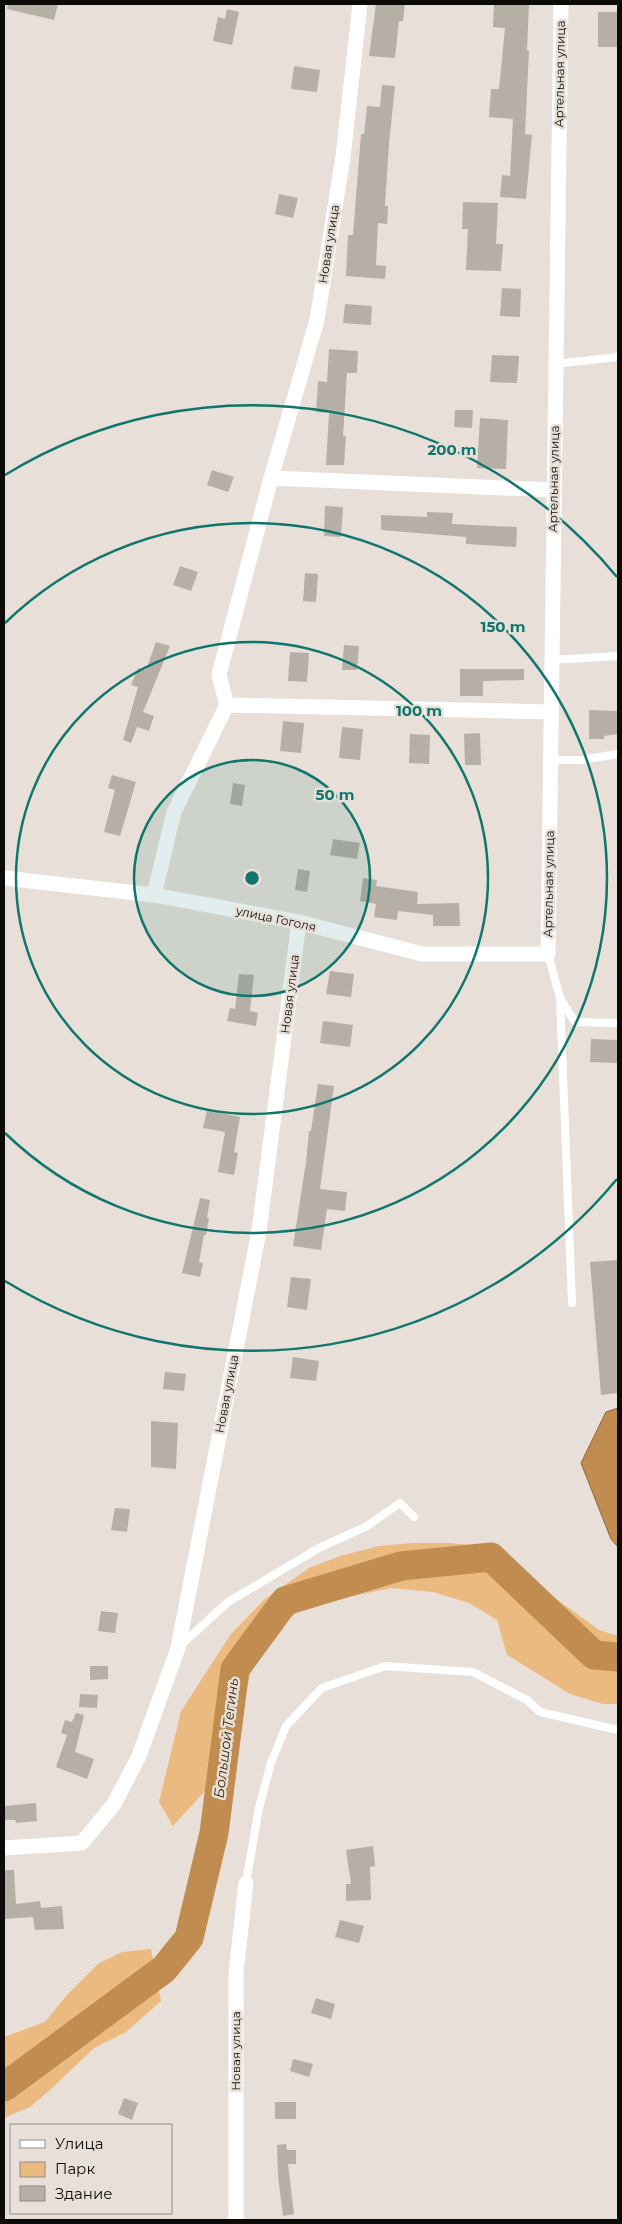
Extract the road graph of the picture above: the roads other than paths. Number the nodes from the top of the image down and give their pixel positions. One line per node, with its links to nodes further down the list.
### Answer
1 (360, 4): 5 (street, Новая улица)
2 (561, 4): 4 (street, Артельная улица)
3 (618, 356): 4 (lane)
4 (555, 364): 6 (street, Артельная улица)
5 (271, 478): 6 (street); 9 (street, Новая улица)
6 (554, 490): 8 (street, Артельная улица)
7 (618, 656): 8 (lane)
8 (552, 660): 10 (street, Артельная улица)
9 (227, 705): 10 (street); 14 (street)
10 (551, 712): 12 (street, Артельная улица)
11 (618, 754): 12 (lane)
12 (550, 760): 16 (street, Артельная улица)
13 (4, 878): 14 (street, улица Гоголя)
14 (154, 895): 15 (street, улица Гоголя)
15 (299, 922): 16 (street, улица Гоголя); 21 (street, Новая улица)
16 (548, 954): 17 (lane)
17 (560, 998): 18 (lane); 19 (lane)
18 (618, 1024)
19 (572, 1303)
20 (414, 1517): 21 (lane)
21 (178, 1648): 23 (street, Новая улица)
22 (618, 1730): 24 (lane)
23 (4, 1848)
24 (246, 1883): 25 (street, Новая улица)
25 (236, 2220)

